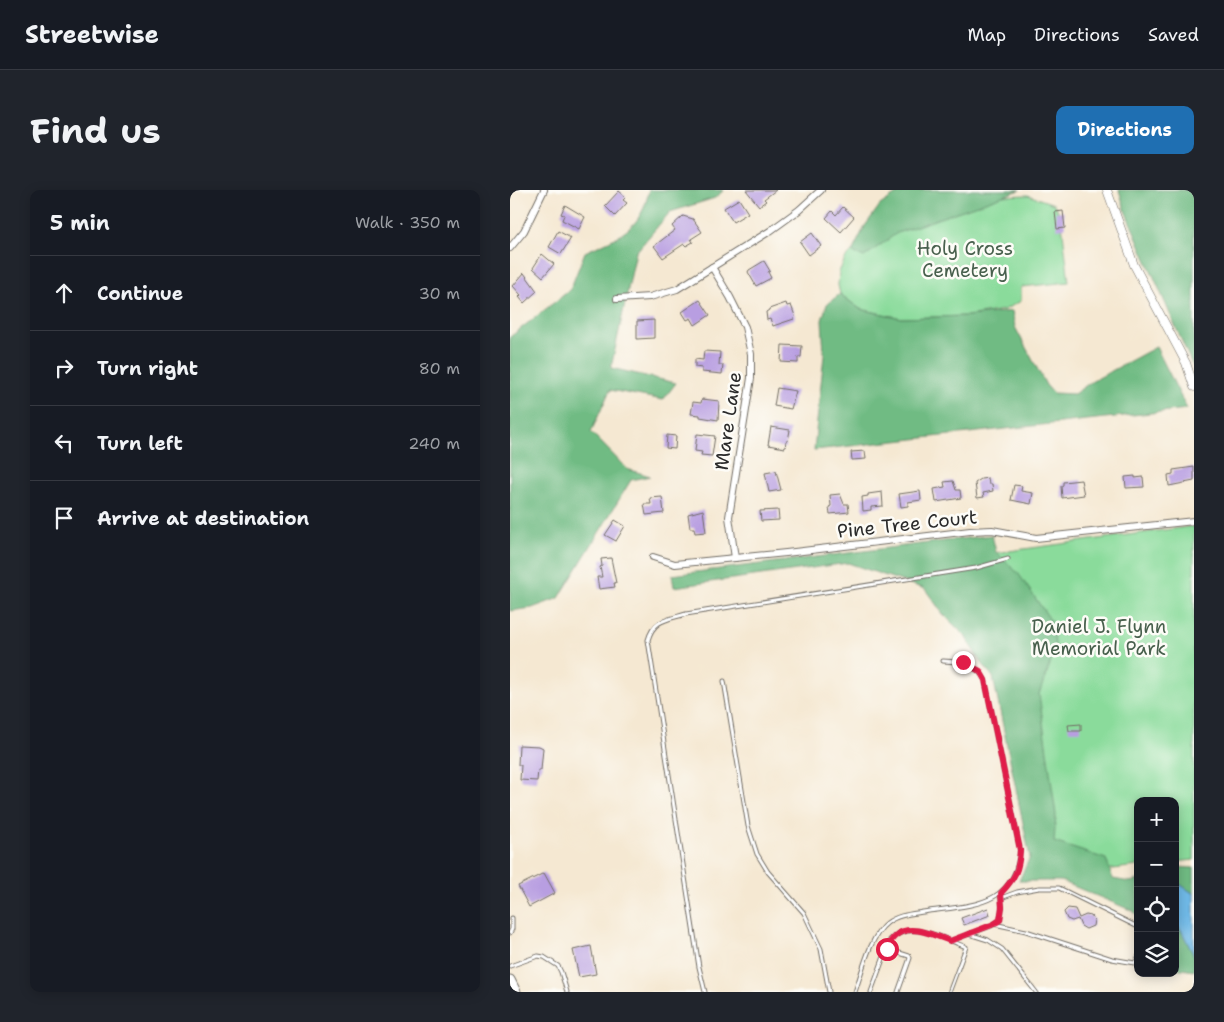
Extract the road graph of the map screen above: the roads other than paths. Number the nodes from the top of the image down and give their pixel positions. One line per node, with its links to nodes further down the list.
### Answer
1 (544, 190): 4 (street)
2 (821, 190): 5 (street)
3 (1108, 190): 7 (street)
4 (510, 248)
5 (712, 267): 6 (street); 10 (street, Mare Lane)
6 (617, 299)
7 (1194, 387)
8 (1194, 522): 10 (street, Pine Tree Court)
9 (653, 557): 10 (street, Pine Tree Court)
10 (735, 558)
11 (1008, 559): 29 (lane)
12 (943, 661): 14 (lane)
13 (724, 681): 30 (lane)
14 (1001, 893): 15 (lane); 31 (lane)
15 (1001, 898): 17 (lane); 18 (lane)
16 (512, 918): 19 (lane)
17 (994, 924): 20 (lane); 23 (lane)
18 (1134, 925)
19 (510, 933)
20 (969, 934): 21 (lane); 34 (lane)
21 (950, 941): 22 (lane); 26 (lane)
22 (887, 949): 32 (lane); 33 (lane)
23 (1134, 963)
24 (510, 966): 28 (lane)
25 (510, 980): 27 (main road)
26 (950, 990)
27 (516, 992)
28 (567, 992)
29 (705, 992)
30 (828, 992)
31 (855, 992)
32 (871, 992)
33 (898, 992)
34 (1036, 992)

